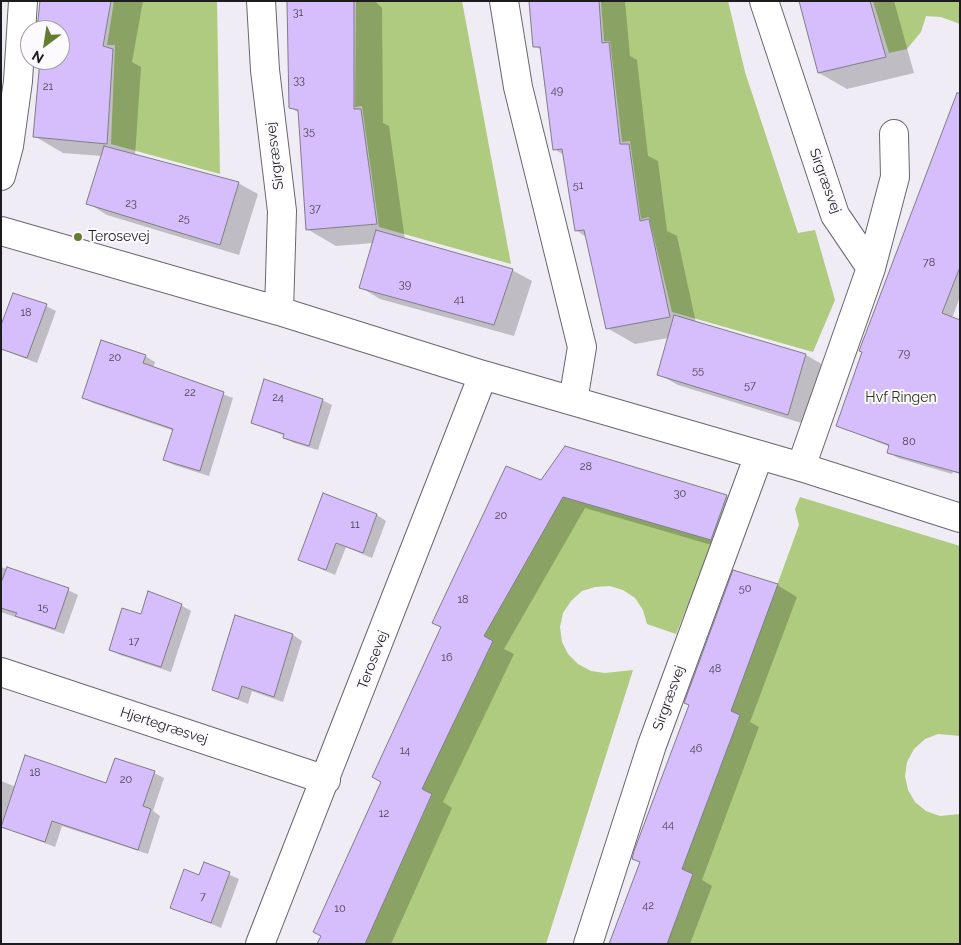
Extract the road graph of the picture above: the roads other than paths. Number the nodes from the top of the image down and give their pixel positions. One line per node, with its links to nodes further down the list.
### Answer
1 (23, 1): 6 (street)
2 (261, 1): 9 (street, Sirgræsvej)
3 (504, 1): 11 (street)
4 (764, 1): 8 (street, Sirgræsvej)
5 (894, 134): 8 (street)
6 (1, 176)
7 (1, 231): 9 (street)
8 (871, 268): 13 (street)
9 (279, 311): 10 (street)
10 (483, 375): 11 (street); 16 (street, Terosevej)
11 (573, 401): 12 (street)
12 (759, 455): 13 (street); 18 (street, Sirgræsvej)
13 (802, 467): 14 (street)
14 (960, 518)
15 (1, 672): 16 (street, Hjertegræsvej)
16 (326, 780): 17 (street, Terosevej)
17 (260, 944)
18 (588, 944)

